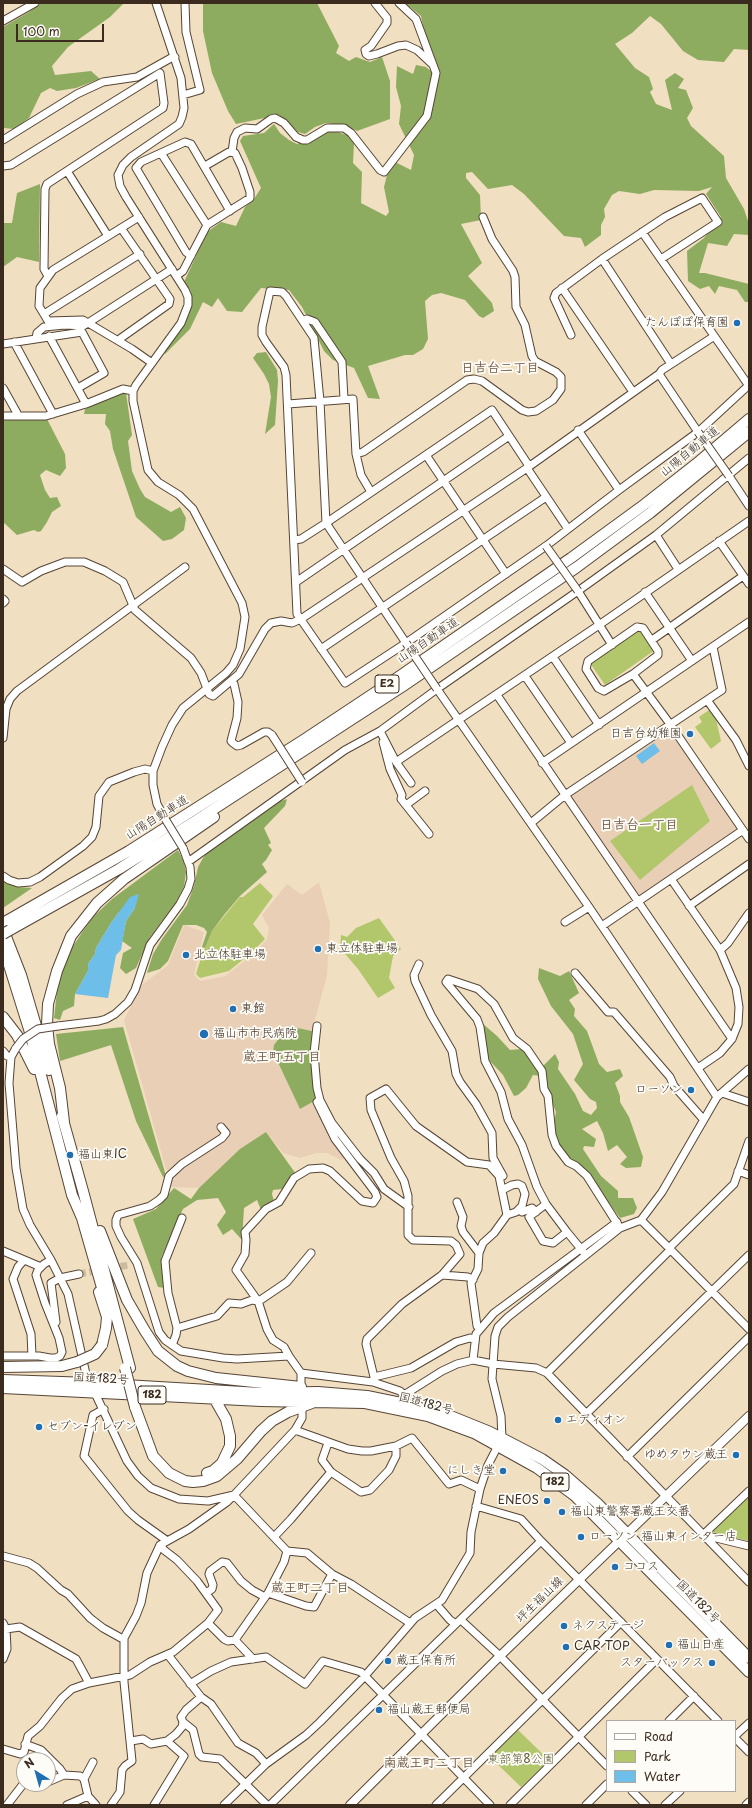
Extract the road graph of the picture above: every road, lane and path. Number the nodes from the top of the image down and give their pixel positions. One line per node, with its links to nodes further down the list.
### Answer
1 (35, 3): 6 (street)
2 (156, 3): 7 (street)
3 (185, 3): 9 (street)
4 (375, 3): 8 (street)
5 (399, 3): 8 (street)
6 (3, 22)
7 (175, 57): 9 (street); 10 (street)
8 (434, 66): 11 (street)
9 (183, 95): 17 (street)
10 (3, 140)
11 (232, 152): 14 (street); 16 (street)
12 (161, 153): 14 (street); 19 (street); 24 (street)
13 (3, 166): 15 (street)
14 (205, 166): 16 (street)
15 (67, 171): 22 (street); 28 (street)
16 (230, 211): 19 (street)
17 (139, 217): 20 (street); 27 (street)
18 (483, 217): 62 (street)
19 (207, 225): 24 (street)
20 (122, 228): 22 (street); 23 (street)
21 (642, 232): 25 (street); 26 (street); 26 (street)
22 (108, 236): 28 (street)
23 (140, 254): 30 (street); 32 (street)
24 (191, 256): 29 (street)
25 (602, 259): 31 (street); 43 (street)
26 (661, 259): 37 (street)
27 (172, 269): 29 (street); 30 (street)
28 (48, 276): 32 (street)
29 (176, 276): 42 (street)
30 (156, 279): 34 (street); 39 (street)
31 (562, 288): 35 (street); 49 (street)
32 (44, 314): 34 (street)
33 (303, 320): 50 (street); 51 (street); 53 (street)
34 (88, 323): 38 (street); 39 (street)
35 (571, 335)
36 (49, 336): 38 (street); 47 (street); 47 (street)
37 (713, 337): 43 (street); 45 (street)
38 (36, 338): 40 (street)
39 (119, 341): 42 (street)
40 (14, 342): 41 (street); 54 (street)
41 (3, 344)
42 (152, 363): 48 (street)
43 (671, 364): 44 (street)
44 (659, 374): 49 (street); 59 (street)
45 (749, 386): 59 (street)
46 (3, 388): 56 (street)
47 (78, 388): 52 (street)
48 (133, 391): 52 (street); 111 (street)
49 (633, 392): 58 (street)
50 (344, 400): 51 (street); 62 (street)
51 (320, 401): 53 (street); 74 (street)
52 (86, 404): 54 (street)
53 (288, 404): 77 (street)
54 (53, 414): 56 (street)
55 (3, 416): 56 (street)
56 (17, 416)
57 (749, 419): 145 (highway, 山陽自動車道 / E2)
58 (578, 430): 65 (street); 68 (street)
59 (698, 432): 66 (street, bridge); 68 (street)
60 (749, 432): 122 (highway, 山陽自動車道 / E2)
61 (509, 436): 63 (street); 65 (street); 67 (street)
62 (356, 454): 69 (street)
63 (426, 455): 67 (street); 69 (street)
64 (749, 458): 66 (street)
65 (528, 467): 70 (street); 72 (street)
66 (729, 476): 71 (street); 76 (street)
67 (444, 482): 72 (street); 81 (street)
68 (618, 490): 75 (street)
69 (372, 492): 74 (street)
70 (546, 497): 75 (street); 78 (street)
71 (749, 506)
72 (463, 511): 78 (street); 87 (street)
73 (749, 521): 79 (street)
74 (326, 523): 77 (street); 81 (street)
75 (568, 529): 80 (street)
76 (656, 535): 84 (street); 90 (street)
77 (294, 540): 88 (street)
78 (483, 540): 85 (street); 95 (street)
79 (719, 540): 84 (street); 86 (street)
80 (546, 546): 85 (street); 90 (street, bridge)
81 (344, 550): 87 (street); 88 (street)
82 (185, 567): 94 (street)
83 (3, 569): 94 (street)
84 (678, 569): 91 (street)
85 (506, 574): 101 (street)
86 (743, 576): 89 (street); 99 (street)
87 (362, 579): 95 (street); 96 (street)
88 (296, 582): 96 (street)
89 (749, 584)
90 (578, 591): 98 (street); 110 (street)
91 (645, 592): 98 (street); 99 (street)
92 (3, 599): 93 (street)
93 (3, 603)
94 (134, 604): 111 (street); 119 (street)
95 (382, 608): 101 (street); 104 (street)
96 (299, 621): 104 (street); 109 (street)
97 (749, 622): 103 (street)
98 (599, 625): 102 (street); 105 (street)
99 (669, 628): 100 (street); 106 (street)
100 (652, 640): 102 (street); 107 (street)
101 (406, 643): 104 (street); 110 (street, bridge)
102 (612, 645): 107 (street)
103 (713, 647): 106 (street); 114 (street)
104 (321, 649)
105 (553, 657): 108 (street); 117 (street)
106 (692, 661): 112 (street)
107 (633, 674): 112 (street)
108 (525, 676): 113 (street); 121 (street)
109 (231, 681): 111 (street); 127 (street, bridge)
110 (437, 688): 115 (street); 118 (street)
111 (207, 689): 126 (street)
112 (646, 693): 116 (street); 117 (street)
113 (497, 696): 115 (street); 124 (street)
114 (708, 700): 116 (street); 125 (street)
115 (460, 719): 123 (street); 132 (street)
116 (670, 724): 130 (street); 133 (street)
117 (599, 725): 121 (street)
118 (380, 731): 120 (street); 127 (street)
119 (3, 738)
120 (384, 741): 123 (street); 131 (street)
121 (571, 743): 124 (street)
122 (311, 747): 145 (highway, 山陽自動車道 / E2); 163 (highway)
123 (396, 762): 128 (street)
124 (542, 763): 130 (street)
125 (749, 766)
126 (153, 771): 136 (street, bridge); 138 (street)
127 (302, 782): 136 (street)
128 (411, 783)
129 (425, 791): 131 (street)
130 (566, 795): 132 (street); 140 (street)
131 (406, 805): 134 (street)
132 (531, 823): 142 (street)
133 (743, 830): 135 (street); 139 (street)
134 (429, 834)
135 (749, 839)
136 (188, 862): 155 (street, bridge)
137 (749, 864): 141 (street)
138 (3, 876)
139 (671, 879): 140 (street); 141 (street)
140 (638, 901): 146 (street); 153 (street)
141 (689, 906): 148 (street)
142 (589, 907): 144 (street); 146 (street)
143 (749, 913): 148 (street)
144 (565, 922)
145 (5, 924): 163 (highway)
146 (602, 926): 156 (street)
147 (3, 946): 163 (highway)
148 (720, 950): 153 (street)
149 (419, 964): 169 (street)
150 (575, 973): 162 (street)
151 (3, 1017): 163 (highway)
152 (316, 1026): 160 (street)
153 (732, 1039): 156 (street)
154 (3, 1051): 155 (street)
155 (12, 1057): 158 (street)
156 (698, 1068): 159 (street)
157 (749, 1069): 159 (street)
158 (6, 1071): 189 (street)
159 (720, 1095): 161 (street); 162 (street)
160 (320, 1100): 173 (street); 196 (street)
161 (749, 1102)
162 (703, 1119): 178 (street)
163 (59, 1124): 168 (highway); 170 (highway)
164 (221, 1127): 203 (street)
165 (749, 1141): 166 (street)
166 (738, 1171): 167 (street); 182 (street)
167 (749, 1175)
168 (84, 1190): 210 (highway); 217 (highway)
169 (502, 1190): 173 (street); 174 (street); 176 (street)
170 (72, 1195): 209 (highway, bridge); 210 (highway)
171 (457, 1202): 185 (street)
172 (546, 1204): 175 (street); 179 (street); 180 (street)
173 (409, 1207): 192 (street)
174 (519, 1209): 175 (street); 176 (street)
175 (536, 1212): 180 (street)
176 (507, 1215): 185 (street)
177 (182, 1218): 198 (street)
178 (641, 1220): 179 (street); 182 (street)
179 (618, 1225): 181 (street); 186 (street)
180 (567, 1232): 181 (street)
181 (581, 1249): 186 (street); 199 (street)
182 (670, 1249): 195 (street); 212 (street)
183 (3, 1251): 188 (street)
184 (311, 1253): 196 (street)
185 (479, 1253): 194 (street)
186 (586, 1255): 208 (street)
187 (749, 1255): 195 (street)
188 (24, 1260): 190 (street); 205 (street)
189 (51, 1260): 190 (street); 193 (street)
190 (41, 1267): 197 (street)
191 (79, 1274): 193 (street)
192 (442, 1275): 194 (street); 214 (street)
193 (60, 1278): 197 (street); 215 (street)
194 (473, 1280): 199 (street)
195 (711, 1292): 200 (street); 223 (street)
196 (258, 1301): 198 (street); 206 (street)
197 (54, 1326): 205 (street)
198 (177, 1328): 203 (street)
199 (480, 1329): 202 (street)
200 (749, 1329)
201 (749, 1337): 229 (street)
202 (474, 1339): 207 (street); 214 (street)
203 (172, 1345): 206 (street)
204 (3, 1356): 205 (street)
205 (32, 1356)
206 (289, 1356): 211 (street)
207 (473, 1360): 208 (street); 220 (street)
208 (493, 1364): 212 (street); 226 (street)
209 (3, 1367)
210 (128, 1368): 221 (highway, bridge)
211 (301, 1373): 214 (street); 217 (street)
212 (548, 1373): 223 (street)
213 (3, 1380): 215 (highway, 国道182号 / 182)
214 (374, 1380): 220 (street)
215 (93, 1387): 216 (highway, 国道182号 / 182); 217 (highway, 国道182号 / 182); 219 (highway, 国道182号 / 182); 222 (street)
216 (3, 1388)
217 (301, 1397): 218 (highway, 国道182号 / 182); 218 (highway); 219 (highway, 国道182号 / 182); 221 (highway); 225 (street)
218 (317, 1397): 220 (highway, 国道182号 / 182); 226 (highway, 国道182号 / 182)
219 (214, 1398): 221 (highway)
220 (403, 1399): 226 (highway, 国道182号 / 182)
221 (138, 1407)
222 (104, 1409): 233 (street); 241 (street)
223 (586, 1414): 229 (street)
224 (749, 1416): 234 (main road, 坪生福山線)
225 (295, 1430): 227 (street); 233 (street)
226 (500, 1442): 231 (street); 236 (highway, 国道182号 / 182); 239 (highway, 国道182号 / 182)
227 (328, 1443): 228 (street); 230 (street)
228 (396, 1446): 230 (street); 231 (street)
229 (627, 1457): 234 (street)
230 (331, 1472): 238 (street)
231 (480, 1489): 235 (street)
232 (749, 1491): 237 (street)
233 (234, 1495): 238 (street); 241 (street)
234 (667, 1496): 236 (main road, 坪生福山線); 237 (street)
235 (476, 1506): 240 (street); 250 (street)
236 (627, 1533): 239 (main road, 坪生福山線); 260 (highway, 国道182号 / 182)
237 (704, 1535): 242 (street); 247 (street)
238 (274, 1537): 243 (street)
239 (620, 1540): 246 (main road, 坪生福山線); 264 (highway, 国道182号 / 182)
240 (541, 1541): 246 (street); 251 (street)
241 (163, 1542): 248 (street); 256 (street)
242 (749, 1546)
243 (287, 1551): 245 (street); 249 (street)
244 (3, 1556): 256 (street)
245 (332, 1574): 249 (street); 254 (street)
246 (579, 1579): 252 (street); 259 (main road, 坪生福山線)
247 (749, 1582)
248 (206, 1593): 249 (street); 253 (street)
249 (266, 1595): 257 (street)
250 (437, 1605): 251 (street); 254 (street)
251 (459, 1622): 259 (street); 270 (street)
252 (621, 1622): 263 (street); 272 (street)
253 (208, 1623): 257 (street); 258 (street)
254 (410, 1623): 266 (street)
255 (5, 1626): 261 (street); 267 (street)
256 (124, 1638): 265 (street)
257 (235, 1640): 262 (street)
258 (168, 1655): 265 (street); 268 (street)
259 (500, 1656): 272 (street); 277 (main road, 坪生福山線)
260 (749, 1658)
261 (3, 1659)
262 (253, 1659): 266 (street); 268 (street)
263 (657, 1659): 271 (street); 279 (street)
264 (749, 1672)
265 (124, 1677): 267 (street); 281 (street)
266 (364, 1677): 270 (street); 287 (street)
267 (89, 1683): 283 (street)
268 (190, 1684): 269 (street)
269 (201, 1696): 275 (street); 287 (street)
270 (383, 1696): 277 (street); 307 (street)
271 (694, 1696): 273 (street); 274 (street)
272 (543, 1700): 279 (street); 291 (street)
273 (670, 1720)
274 (717, 1720)
275 (184, 1722): 282 (street); 293 (street)
276 (749, 1723): 278 (street)
277 (421, 1735): 291 (street); 308 (main road, 坪生福山線)
278 (736, 1736)
279 (579, 1737): 288 (street); 311 (street)
280 (736, 1738): 285 (street)
281 (131, 1741): 282 (street); 303 (street)
282 (167, 1741): 304 (street)
283 (26, 1744): 284 (street); 289 (street)
284 (3, 1749)
285 (749, 1752)
286 (93, 1762): 292 (street)
287 (266, 1764): 293 (street)
288 (606, 1765)
289 (64, 1775): 290 (street); 292 (street)
290 (56, 1778)
291 (464, 1778): 309 (street); 310 (street)
292 (84, 1779): 298 (street)
293 (246, 1784): 305 (street); 306 (street)
294 (606, 1785): 312 (street)
295 (17, 1792): 300 (street)
296 (633, 1792): 313 (street)
297 (679, 1792): 314 (street)
298 (88, 1796): 301 (street); 302 (street)
299 (749, 1802): 315 (street)
300 (7, 1805)
301 (67, 1805)
302 (96, 1805)
303 (111, 1805)
304 (154, 1805)
305 (224, 1805)
306 (266, 1805)
307 (270, 1805)
308 (350, 1805)
309 (436, 1805)
310 (490, 1805)
311 (510, 1805)
312 (586, 1805)
313 (646, 1805)
314 (665, 1805)
315 (746, 1805)

